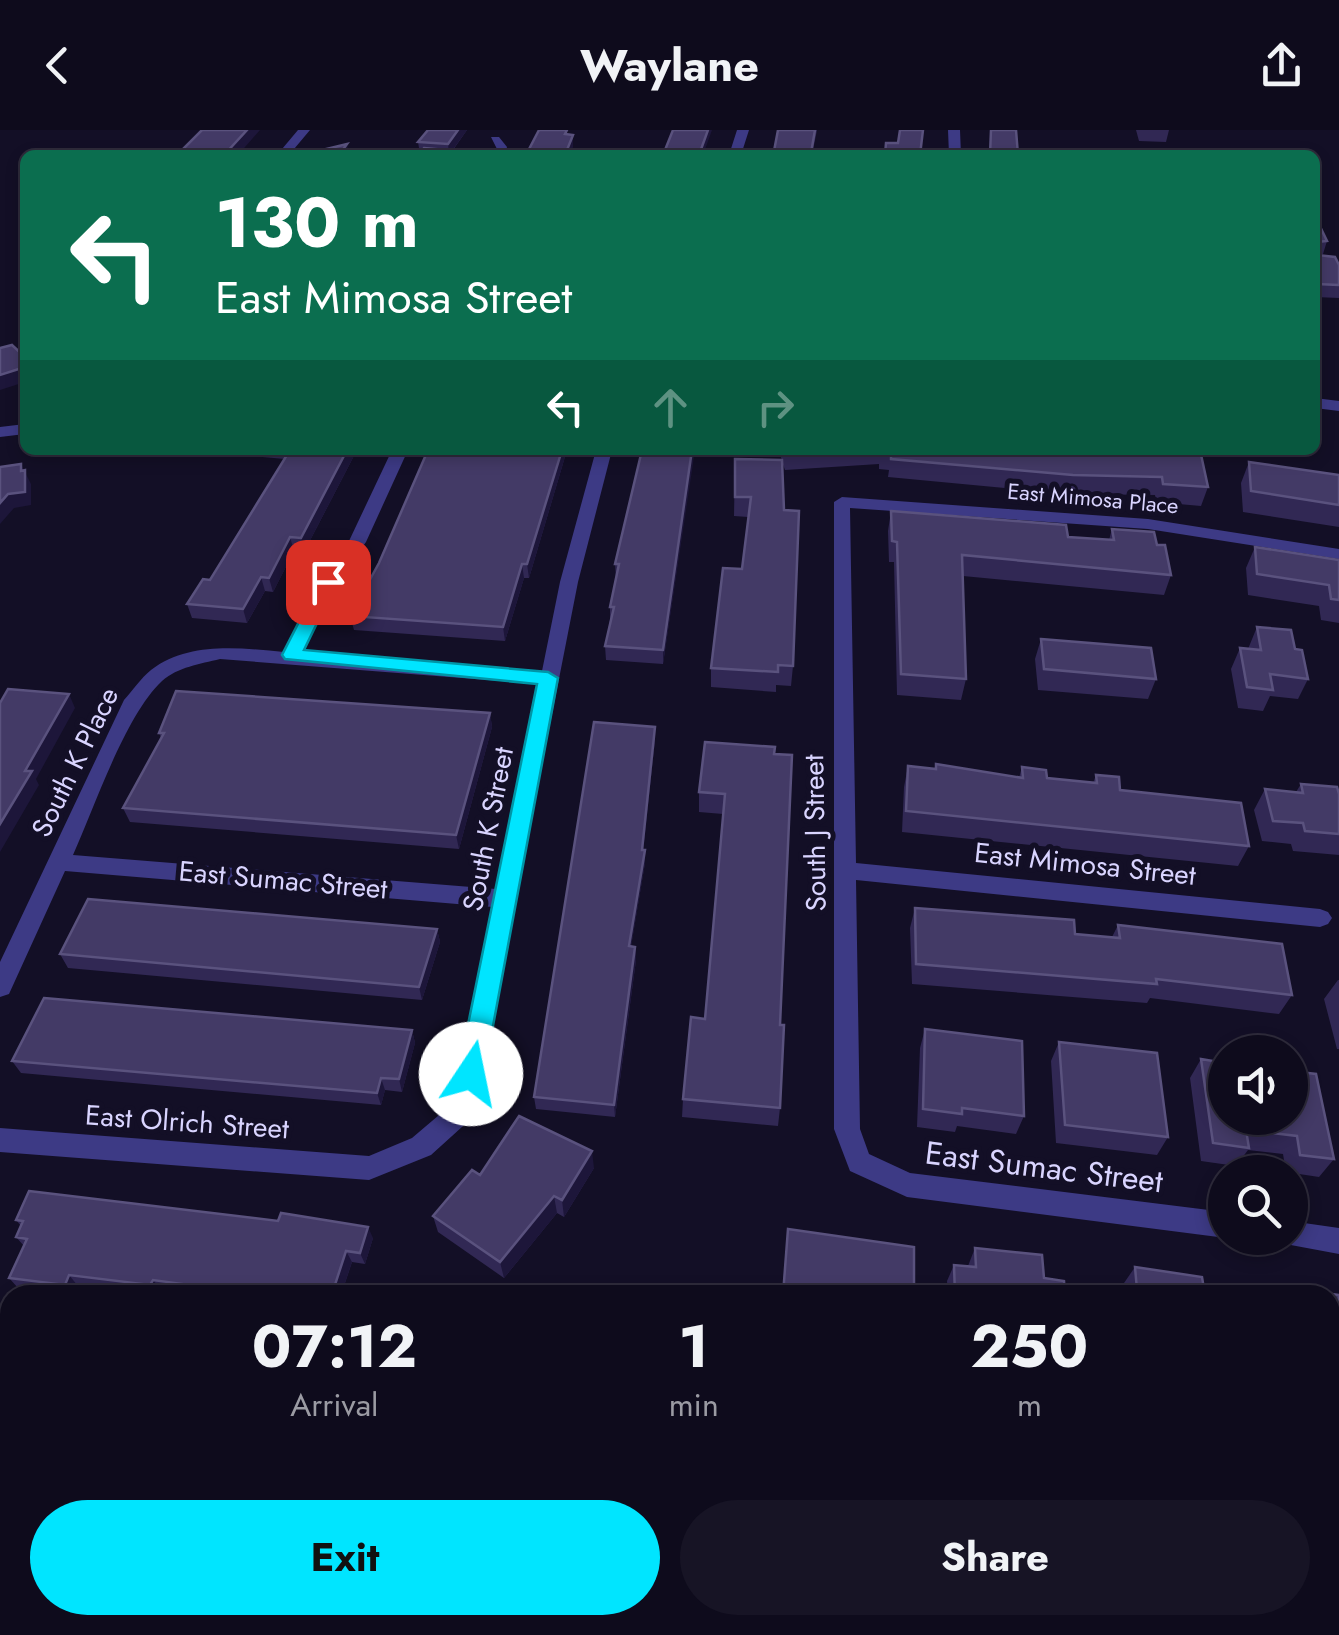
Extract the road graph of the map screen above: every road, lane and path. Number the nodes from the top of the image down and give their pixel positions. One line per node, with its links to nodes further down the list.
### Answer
1 (304, 130): 3 (street)
2 (494, 139): 4 (street)
3 (287, 150)
4 (502, 150)
5 (398, 455): 9 (street)
6 (603, 455): 10 (street, South K Street)
7 (842, 502): 8 (street, East Mimosa Place); 12 (street, South J Street)
8 (1339, 554)
9 (292, 655): 10 (street); 11 (street, South K Place)
10 (548, 678): 13 (street, South K Street)
11 (60, 862): 13 (street, East Sumac Street); 15 (street, South K Place)
12 (845, 870): 14 (street, East Mimosa Street); 17 (street, South J Street)
13 (506, 898): 18 (street, South K Street)
14 (1320, 918)
15 (0, 987)
16 (0, 1140): 18 (street, East Olrich Street)
17 (859, 1162): 19 (street, East Sumac Street)
18 (369, 1168)
19 (1208, 1223)
20 (1308, 1237): 21 (street)
21 (1339, 1241)

